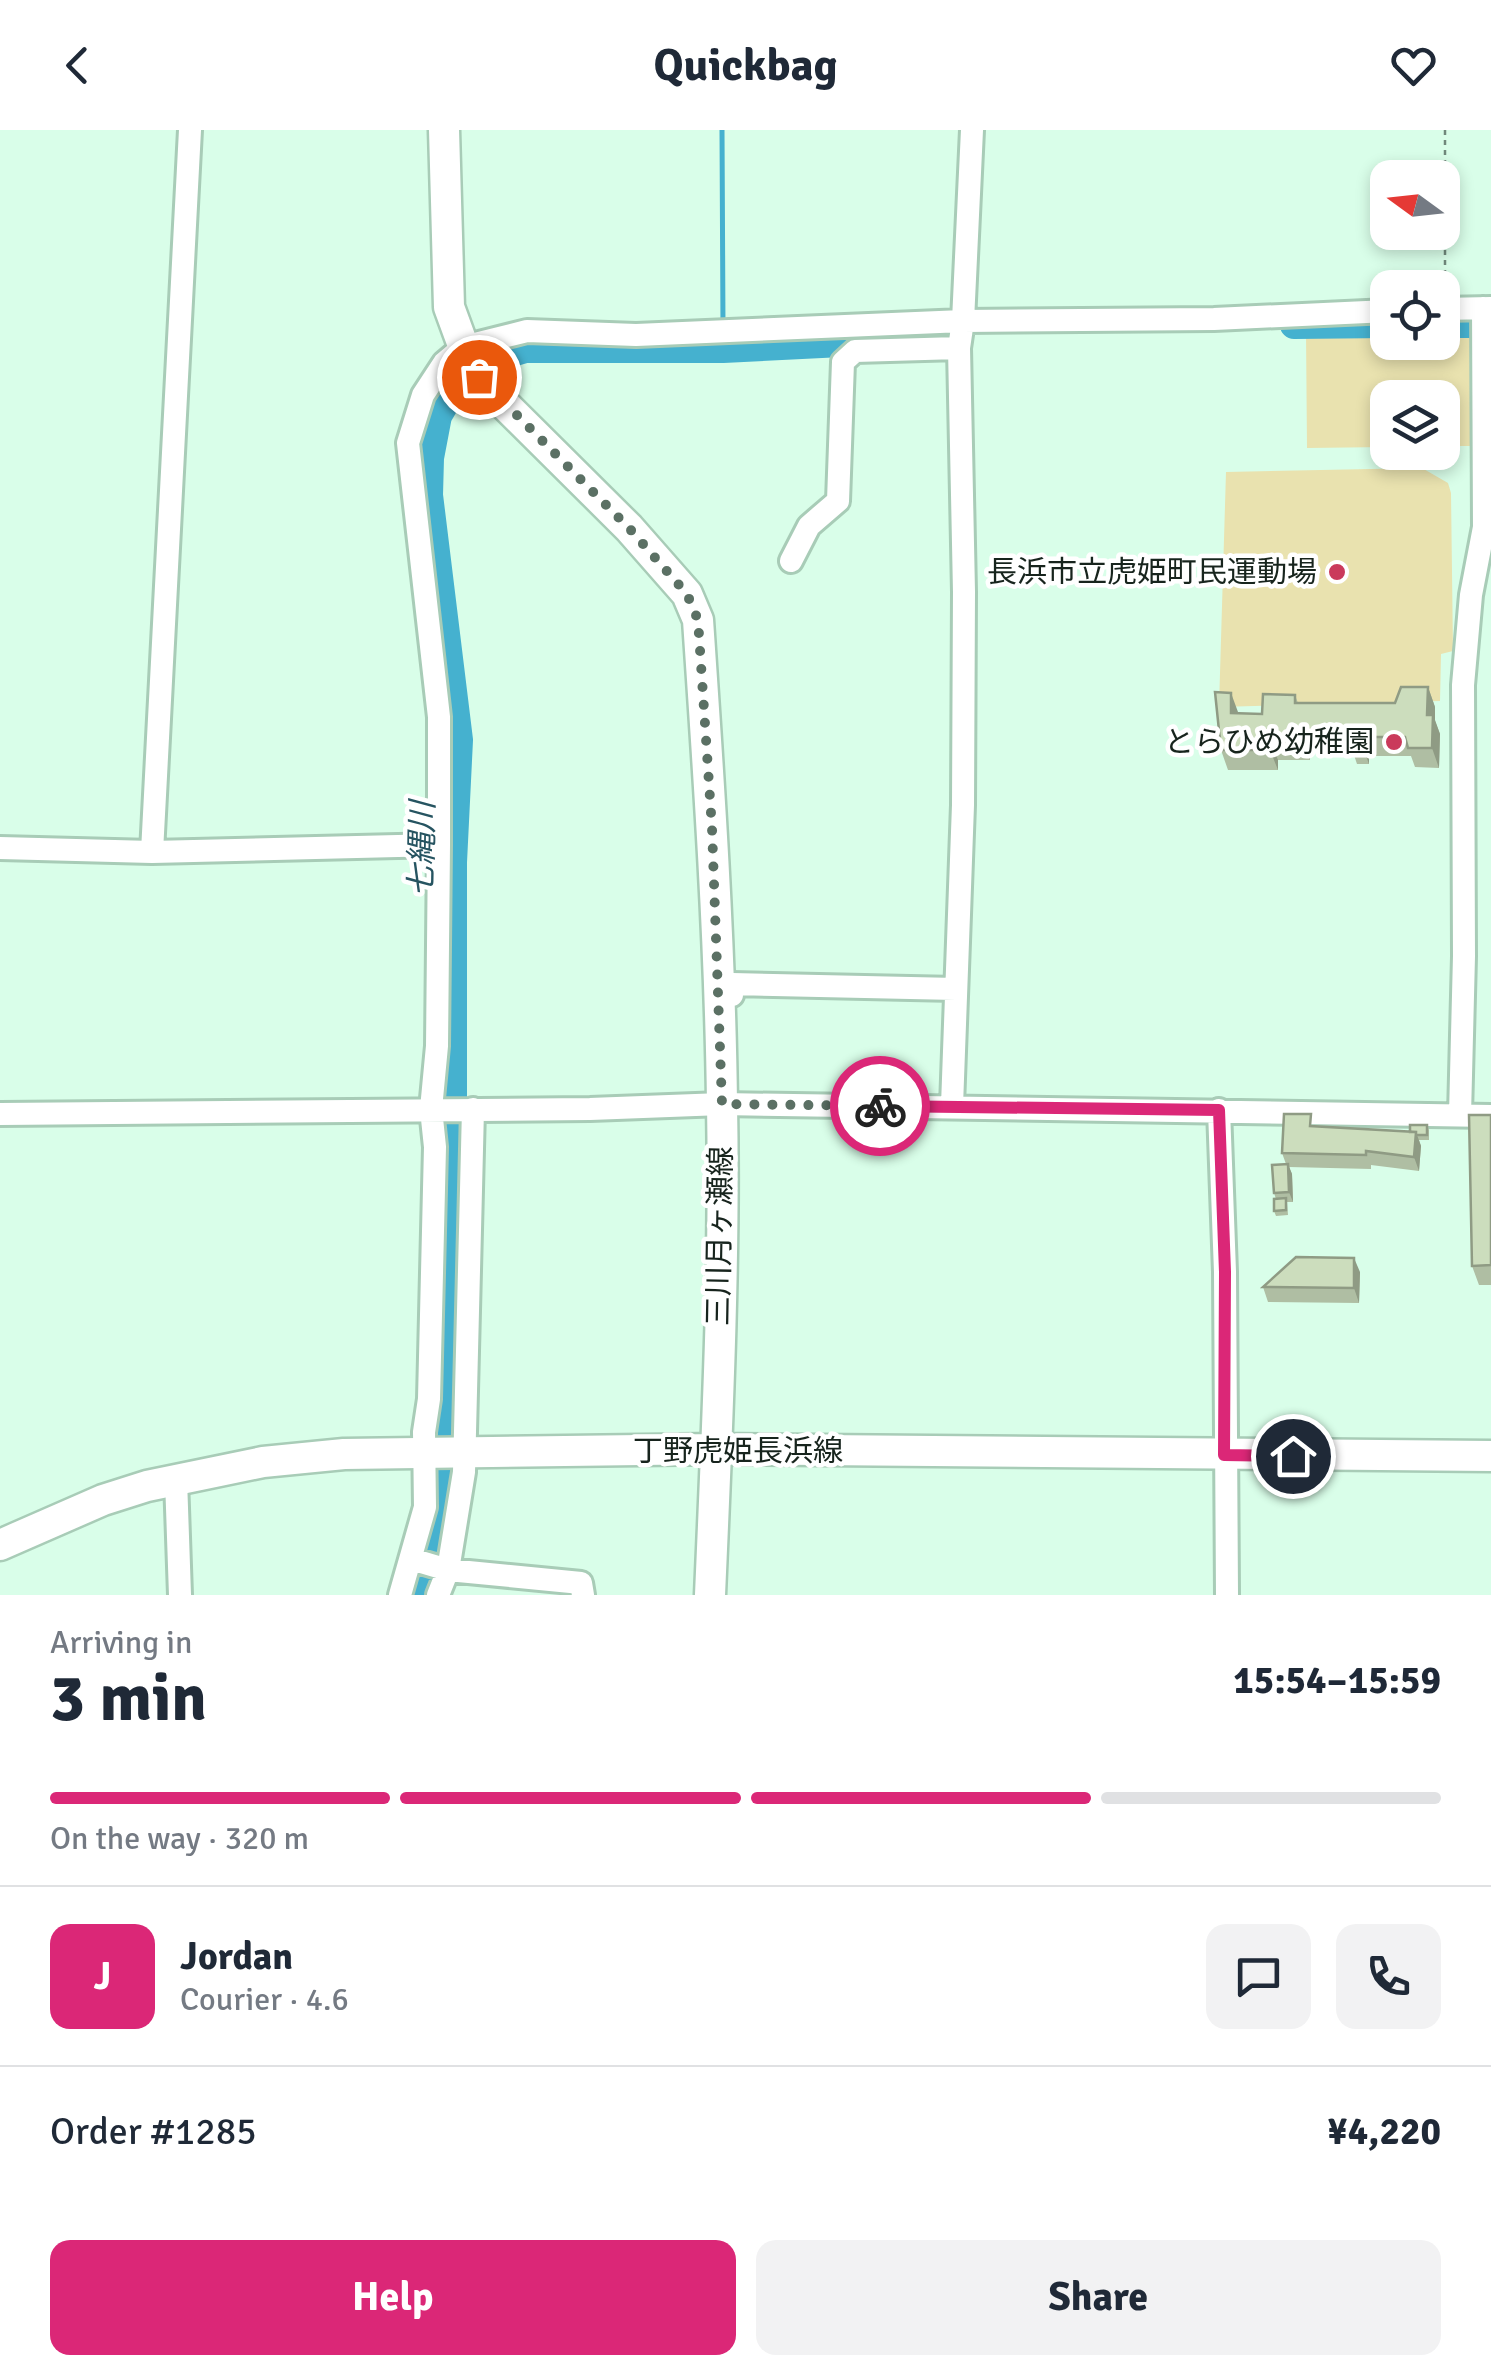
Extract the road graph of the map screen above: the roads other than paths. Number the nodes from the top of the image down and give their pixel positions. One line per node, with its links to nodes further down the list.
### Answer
1 (190, 130): 14 (street)
2 (444, 130): 9 (main road, 三川月ヶ瀬線)
3 (972, 130): 7 (street)
4 (1370, 312): 7 (street)
5 (1460, 312): 6 (street)
6 (1485, 316): 10 (street)
7 (964, 321): 8 (street); 9 (street)
8 (959, 348): 11 (street); 15 (street)
9 (470, 361): 12 (street); 16 (main road, 三川月ヶ瀬線)
10 (1486, 553): 23 (street)
11 (791, 561)
12 (439, 844): 14 (street); 20 (street)
13 (0, 848): 14 (street)
14 (152, 852)
15 (956, 989): 16 (street); 18 (street)
16 (718, 995): 17 (main road, 三川月ヶ瀬線)
17 (722, 1104): 18 (street); 19 (street); 25 (main road, 三川月ヶ瀬線)
18 (952, 1106): 21 (street)
19 (473, 1109): 20 (street); 27 (street)
20 (431, 1110): 22 (street); 26 (street)
21 (1219, 1110): 23 (street); 28 (street)
22 (0, 1114)
23 (1460, 1115): 24 (street)
24 (1491, 1116)
25 (717, 1449): 27 (main road, 丁野虎姫長浜線); 28 (main road, 丁野虎姫長浜線); 38 (main road, 三川月ヶ瀬線)
26 (427, 1453): 27 (main road, 丁野虎姫長浜線); 30 (main road, 丁野虎姫長浜線); 32 (street)
27 (462, 1454): 33 (street)
28 (1224, 1455): 29 (main road, 丁野虎姫長浜線); 39 (street)
29 (1491, 1456)
30 (176, 1479): 31 (main road, 丁野虎姫長浜線); 34 (street)
31 (0, 1544)
32 (411, 1559): 33 (street); 35 (street)
33 (448, 1570): 36 (street); 37 (street)
34 (180, 1595)
35 (400, 1595)
36 (438, 1595)
37 (583, 1595)
38 (710, 1595)
39 (1227, 1595)

